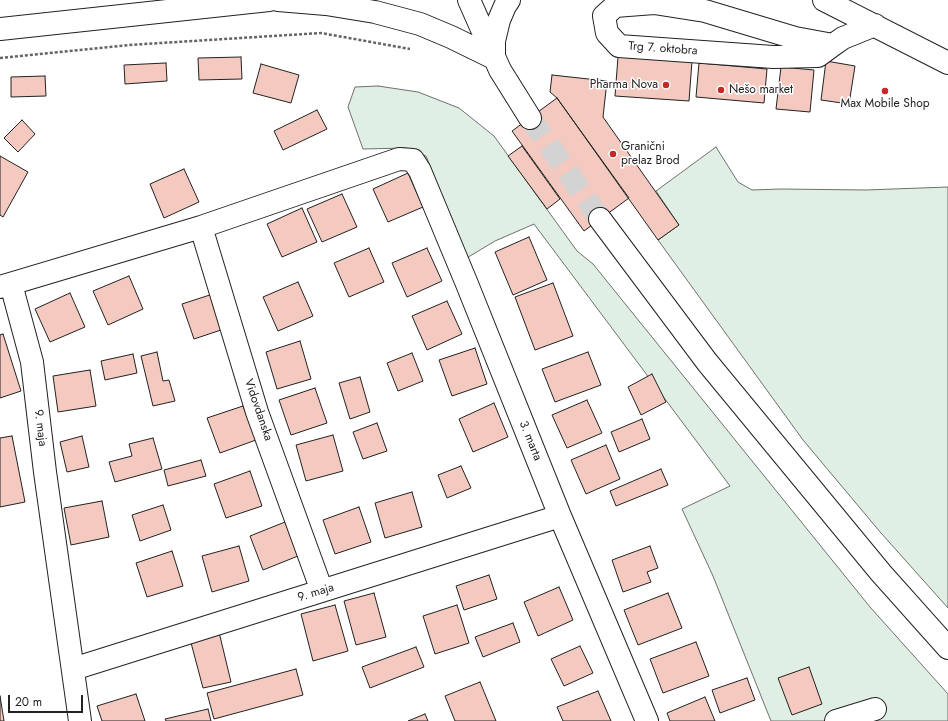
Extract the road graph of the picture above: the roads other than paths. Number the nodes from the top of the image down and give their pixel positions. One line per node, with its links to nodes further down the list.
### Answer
1 (269, 0): 7 (street)
2 (278, 0): 9 (street)
3 (469, 0): 9 (street)
4 (509, 0): 9 (street)
5 (824, 0): 6 (street)
6 (875, 26): 8 (street, Trg 7. oktobra); 10 (street)
7 (0, 29)
8 (833, 45): 8 (street, Trg 7. oktobra)
9 (494, 58): 11 (street)
10 (948, 63)
11 (530, 118)
12 (600, 219): 17 (street)
13 (200, 227): 14 (street); 15 (street, 3. marta); 16 (street, Vidovdanska)
14 (6, 286): 18 (street, 9. maja)
15 (560, 516): 16 (street, 9. maja); 21 (street, 3. marta)
16 (322, 591): 18 (street, 9. maja)
17 (948, 648)
18 (73, 669): 20 (street, 9. maja)
19 (875, 709): 22 (street)
20 (80, 721)
21 (647, 721)
22 (836, 721)

